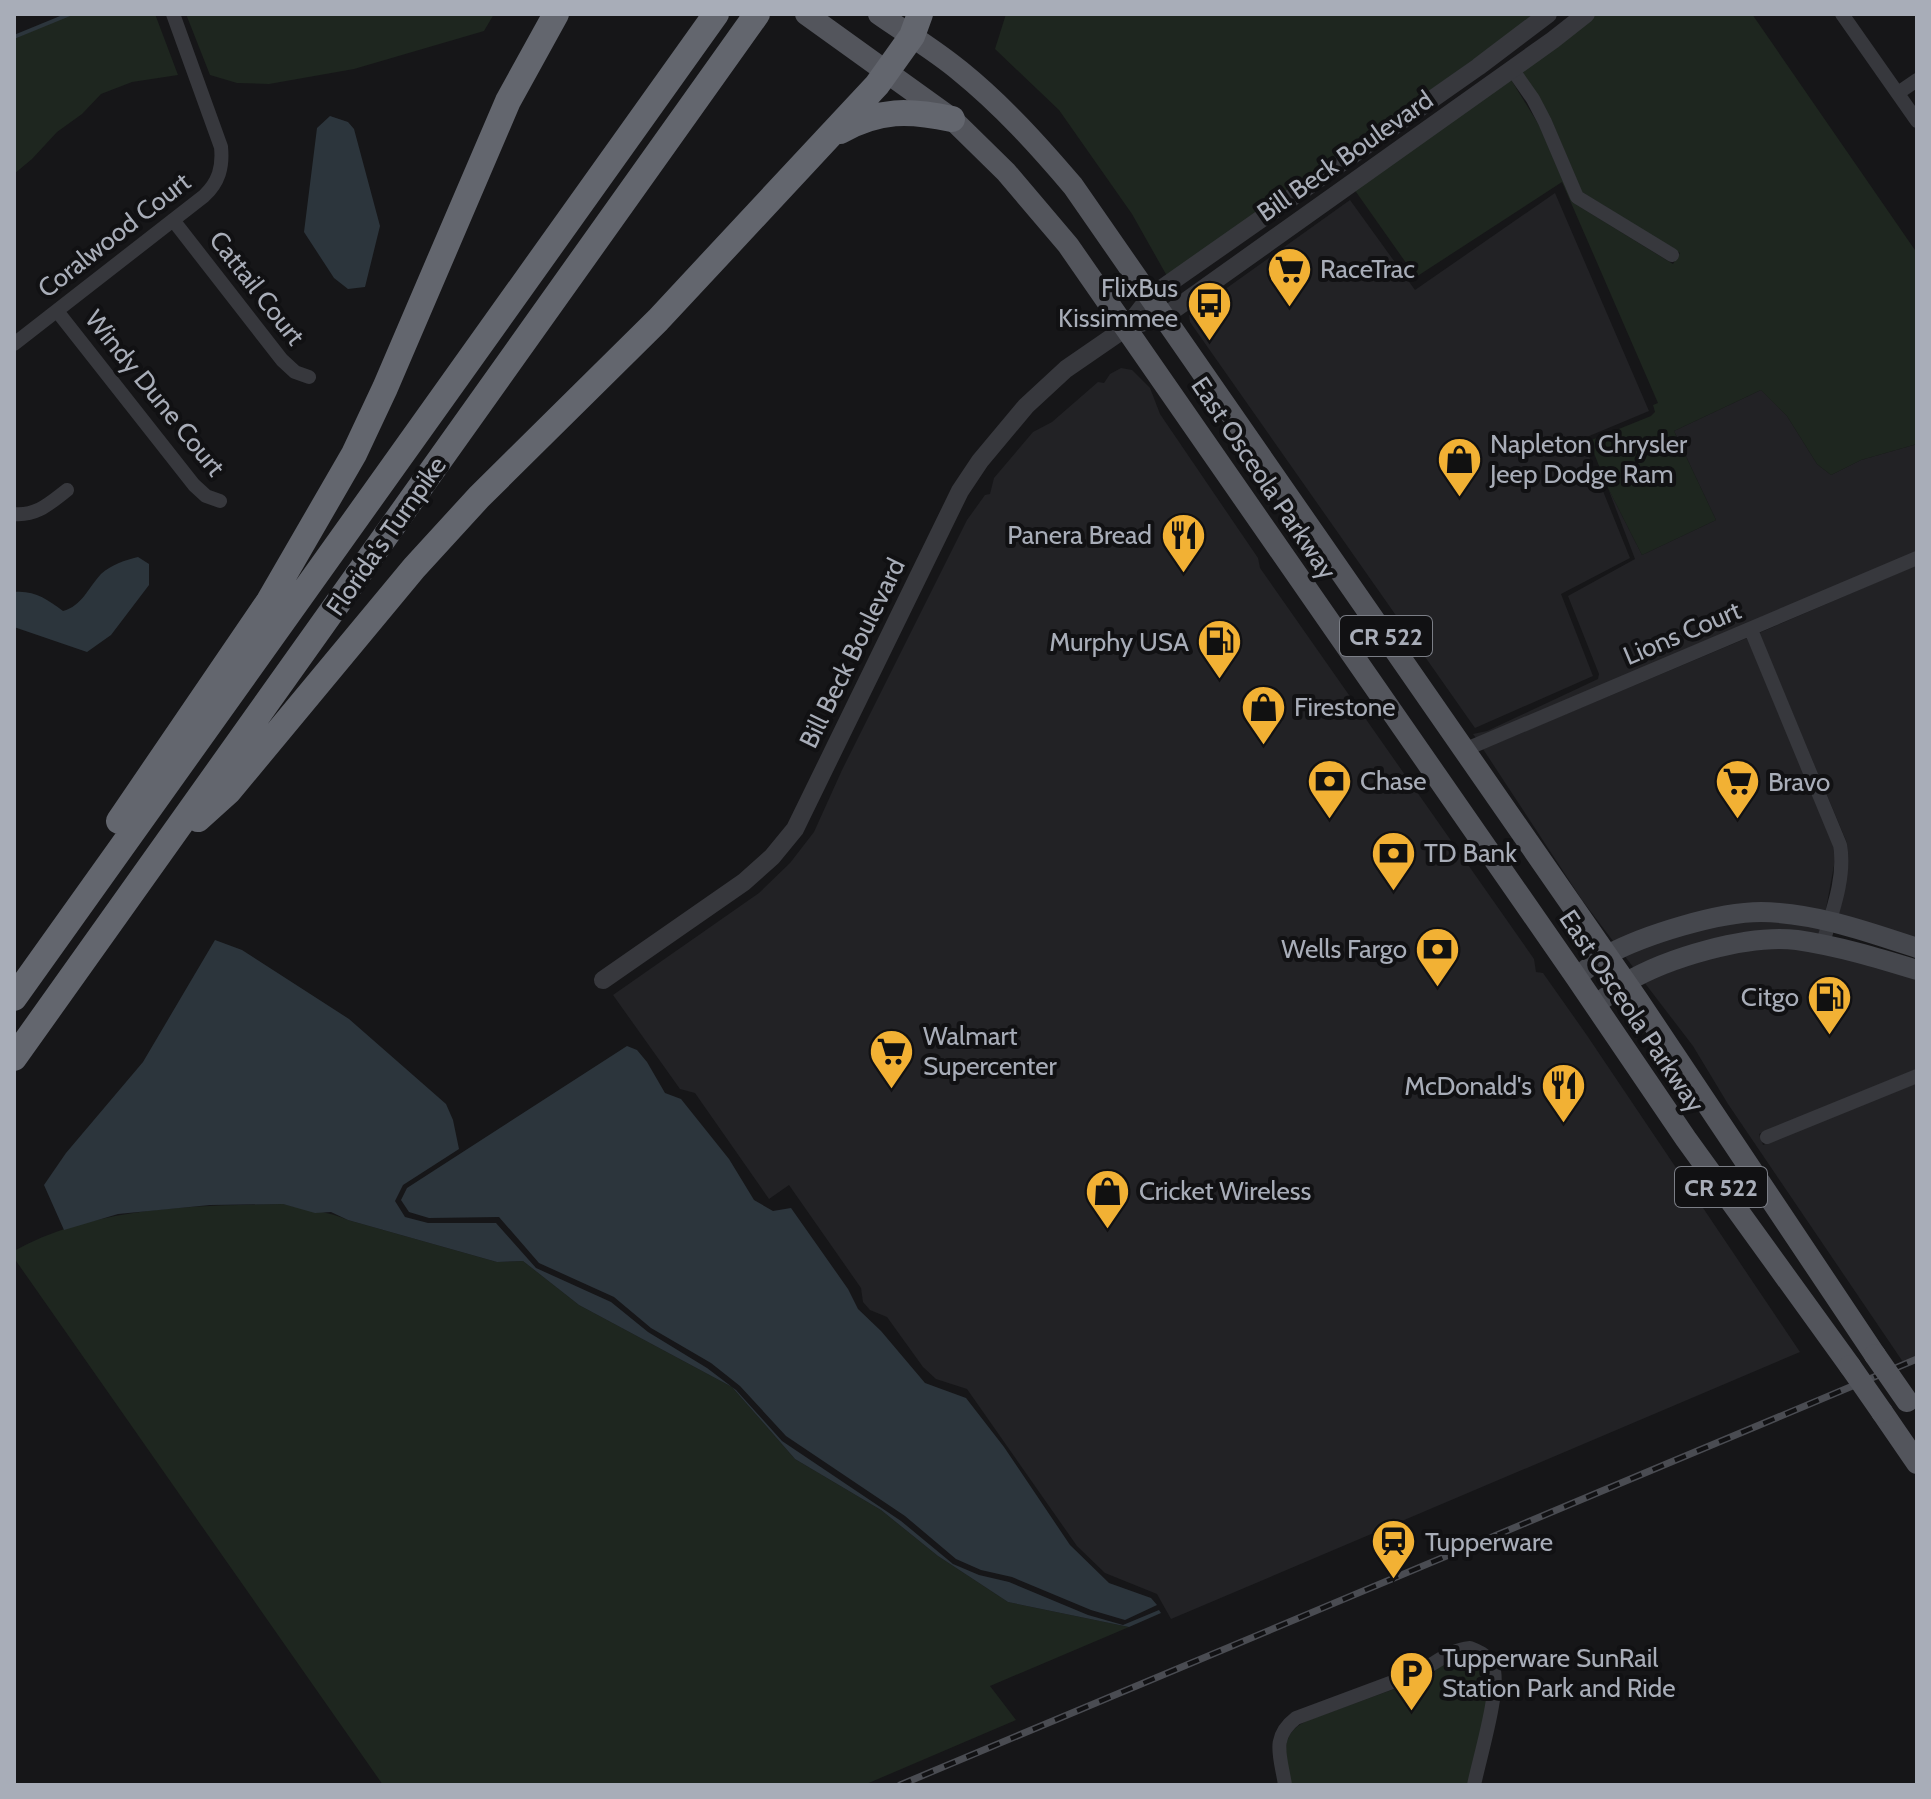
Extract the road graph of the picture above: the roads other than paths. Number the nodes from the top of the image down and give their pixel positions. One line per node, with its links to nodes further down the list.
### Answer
1 (173, 14): 19 (street, Coralwood Court)
2 (556, 14): 42 (highway)
3 (716, 14): 43 (highway, Florida's Turnpike)
4 (757, 14): 33 (highway, Florida's Turnpike)
5 (879, 14): 10 (main road, East Osceola Parkway / CR 522)
6 (1548, 14): 11 (street, Bill Beck Boulevard)
7 (1586, 14): 12 (street, Bill Beck Boulevard)
8 (1842, 14): 15 (street)
9 (808, 16): 13 (main road, East Osceola Parkway / CR 522)
10 (916, 25): 13 (highway); 21 (main road, East Osceola Parkway / CR 522)
11 (1499, 52): 12 (street); 21 (street, Bill Beck Boulevard)
12 (1512, 69): 20 (street); 23 (street, Bill Beck Boulevard)
13 (887, 72): 16 (main road, East Osceola Parkway / CR 522); 18 (highway)
14 (1917, 80): 15 (street)
15 (1898, 93): 17 (street)
16 (952, 119): 18 (highway); 24 (main road, East Osceola Parkway / CR 522)
17 (1917, 121)
18 (823, 140): 33 (highway)
19 (173, 220): 22 (street, Coralwood Court); 26 (street, Cattail Court)
20 (1672, 255)
21 (1151, 296): 23 (main road, East Osceola Parkway / CR 522); 24 (street, Bill Beck Boulevard)
22 (57, 311): 25 (street, Coralwood Court); 28 (street, Windy Dune Court)
23 (1165, 316): 24 (street, Bill Beck Boulevard); 32 (main road, East Osceola Parkway / CR 522)
24 (1127, 327): 39 (main road, East Osceola Parkway / CR 522); 40 (street, Bill Beck Boulevard)
25 (14, 344)
26 (309, 377)
27 (67, 490): 29 (street)
28 (220, 501)
29 (14, 514)
30 (1917, 558): 31 (street, Lions Court)
31 (1751, 630): 32 (street, Lions Court); 34 (street)
32 (1464, 750): 37 (main road, East Osceola Parkway / CR 522)
33 (160, 854): 45 (highway, Florida's Turnpike)
34 (1829, 921): 35 (street); 36 (main road); 37 (main road)
35 (1822, 946): 38 (main road); 41 (main road)
36 (1917, 948)
37 (1607, 955): 39 (main road); 41 (main road, East Osceola Parkway / CR 522)
38 (1917, 970)
39 (1576, 977): 44 (main road, East Osceola Parkway / CR 522)
40 (603, 980)
41 (1626, 983): 44 (main road); 48 (main road, East Osceola Parkway / CR 522, bridge)
42 (14, 984)
43 (14, 998)
44 (1595, 1005): 49 (main road, East Osceola Parkway / CR 522, bridge)
45 (14, 1058)
46 (1917, 1076): 47 (street)
47 (1767, 1137)
48 (1912, 1408)
49 (1917, 1463)
50 (1285, 1785): 51 (street)
51 (1474, 1785)

